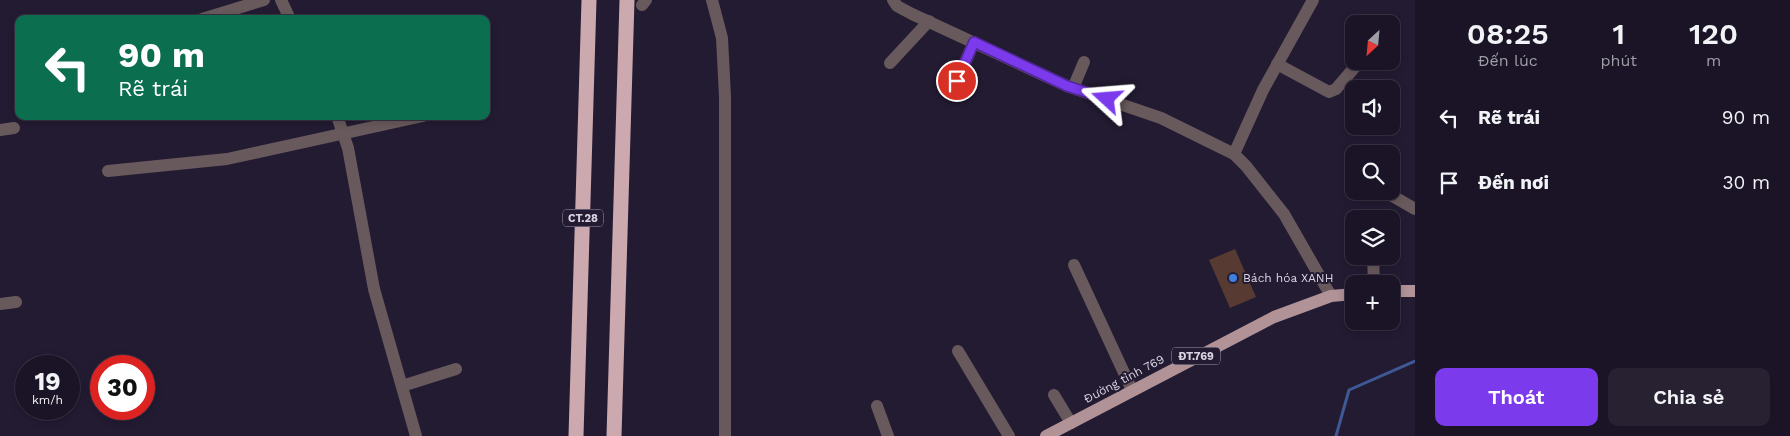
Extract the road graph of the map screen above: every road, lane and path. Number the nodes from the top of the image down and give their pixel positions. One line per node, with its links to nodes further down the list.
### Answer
1 (264, 0): 8 (street)
2 (281, 0): 9 (street)
3 (590, 0): 42 (highway, CT.28)
4 (712, 0): 44 (street)
5 (893, 0): 10 (street)
6 (1313, 0): 14 (street)
7 (638, 2): 43 (highway, CT.28)
8 (215, 15)
9 (288, 15)
10 (929, 21): 11 (street); 13 (street)
11 (974, 42): 16 (street); 17 (street)
12 (1084, 62): 17 (street)
13 (890, 63)
14 (1277, 64): 15 (street); 23 (street)
15 (1352, 70)
16 (957, 81)
17 (1073, 88): 23 (street)
18 (338, 120): 22 (street)
19 (406, 120): 22 (street)
20 (14, 128): 21 (street)
21 (0, 130)
22 (344, 135): 24 (street); 36 (street)
23 (1234, 154): 31 (street)
24 (108, 171)
25 (1399, 200): 26 (street)
26 (1415, 210)
27 (1074, 265): 37 (street)
28 (1414, 288): 29 (main road)
29 (1400, 290)
30 (1345, 295): 31 (main road, Đường tỉnh 769 / ĐT.769)
31 (1331, 296): 37 (main road, Đường tỉnh 769 / ĐT.769)
32 (16, 302): 33 (street)
33 (0, 304)
34 (958, 351): 46 (street)
35 (456, 369): 36 (street)
36 (402, 386): 41 (street)
37 (1132, 390): 40 (main road, Đường tỉnh 769 / ĐT.769)
38 (1054, 395): 40 (street)
39 (877, 406): 45 (street)
40 (1071, 422): 47 (main road, Đường tỉnh 769 / ĐT.769)
41 (416, 436)
42 (576, 436)
43 (614, 436)
44 (724, 436)
45 (888, 436)
46 (1009, 436)
47 (1046, 436)

